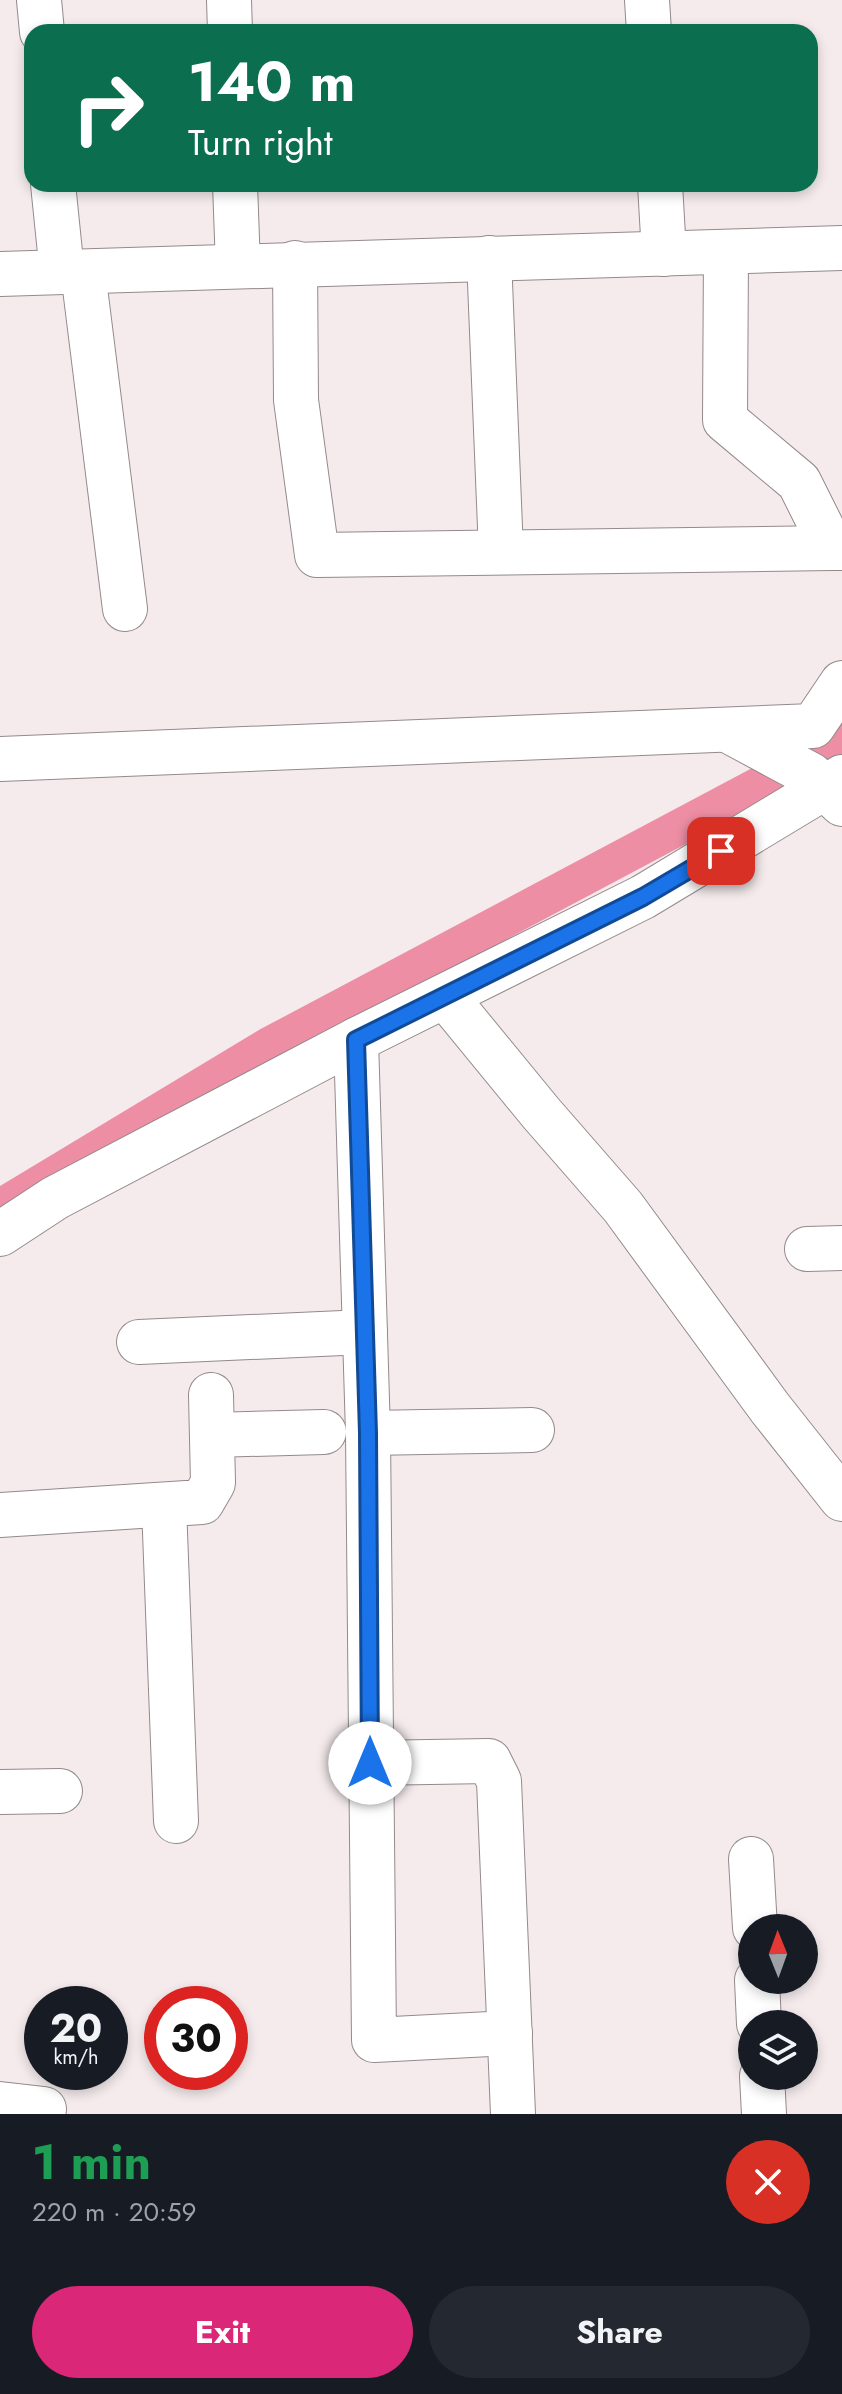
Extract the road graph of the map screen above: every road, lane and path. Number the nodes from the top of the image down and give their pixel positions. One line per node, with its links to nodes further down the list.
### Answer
1 (39, 0): 4 (street)
2 (229, 0): 5 (street)
3 (647, 0): 6 (street)
4 (41, 24)
5 (230, 24)
6 (648, 24)
7 (55, 192): 16 (street)
8 (235, 192): 15 (street)
9 (660, 192): 12 (street)
10 (842, 248): 11 (street)
11 (726, 253): 12 (street); 18 (street)
12 (664, 254): 13 (street)
13 (489, 258): 14 (street); 19 (street)
14 (295, 263): 15 (street); 19 (street)
15 (238, 266): 16 (street)
16 (72, 272): 17 (street); 20 (street)
17 (0, 274)
18 (837, 548): 19 (street)
19 (501, 552)
20 (125, 609)
21 (842, 683): 22 (street)
22 (723, 728): 23 (street); 24 (street)
23 (0, 759)
24 (820, 781): 25 (street)
25 (445, 996): 26 (street); 33 (street)
26 (356, 1040): 27 (street); 28 (street)
27 (3, 1224)
28 (365, 1332): 29 (street); 32 (street)
29 (139, 1342)
30 (532, 1430): 32 (street)
31 (324, 1432): 34 (street)
32 (368, 1433): 36 (street)
33 (842, 1499)
34 (164, 1506): 35 (street); 39 (street)
35 (0, 1515)
36 (370, 1763): 42 (street); 42 (street)
37 (60, 1791): 38 (street)
38 (0, 1792)
39 (176, 1821)
40 (751, 1859): 41 (street)
41 (754, 1914)
42 (510, 2033): 46 (street)
43 (763, 2090): 47 (street)
44 (0, 2104): 45 (street)
45 (44, 2109)
46 (513, 2114)
47 (764, 2114)

